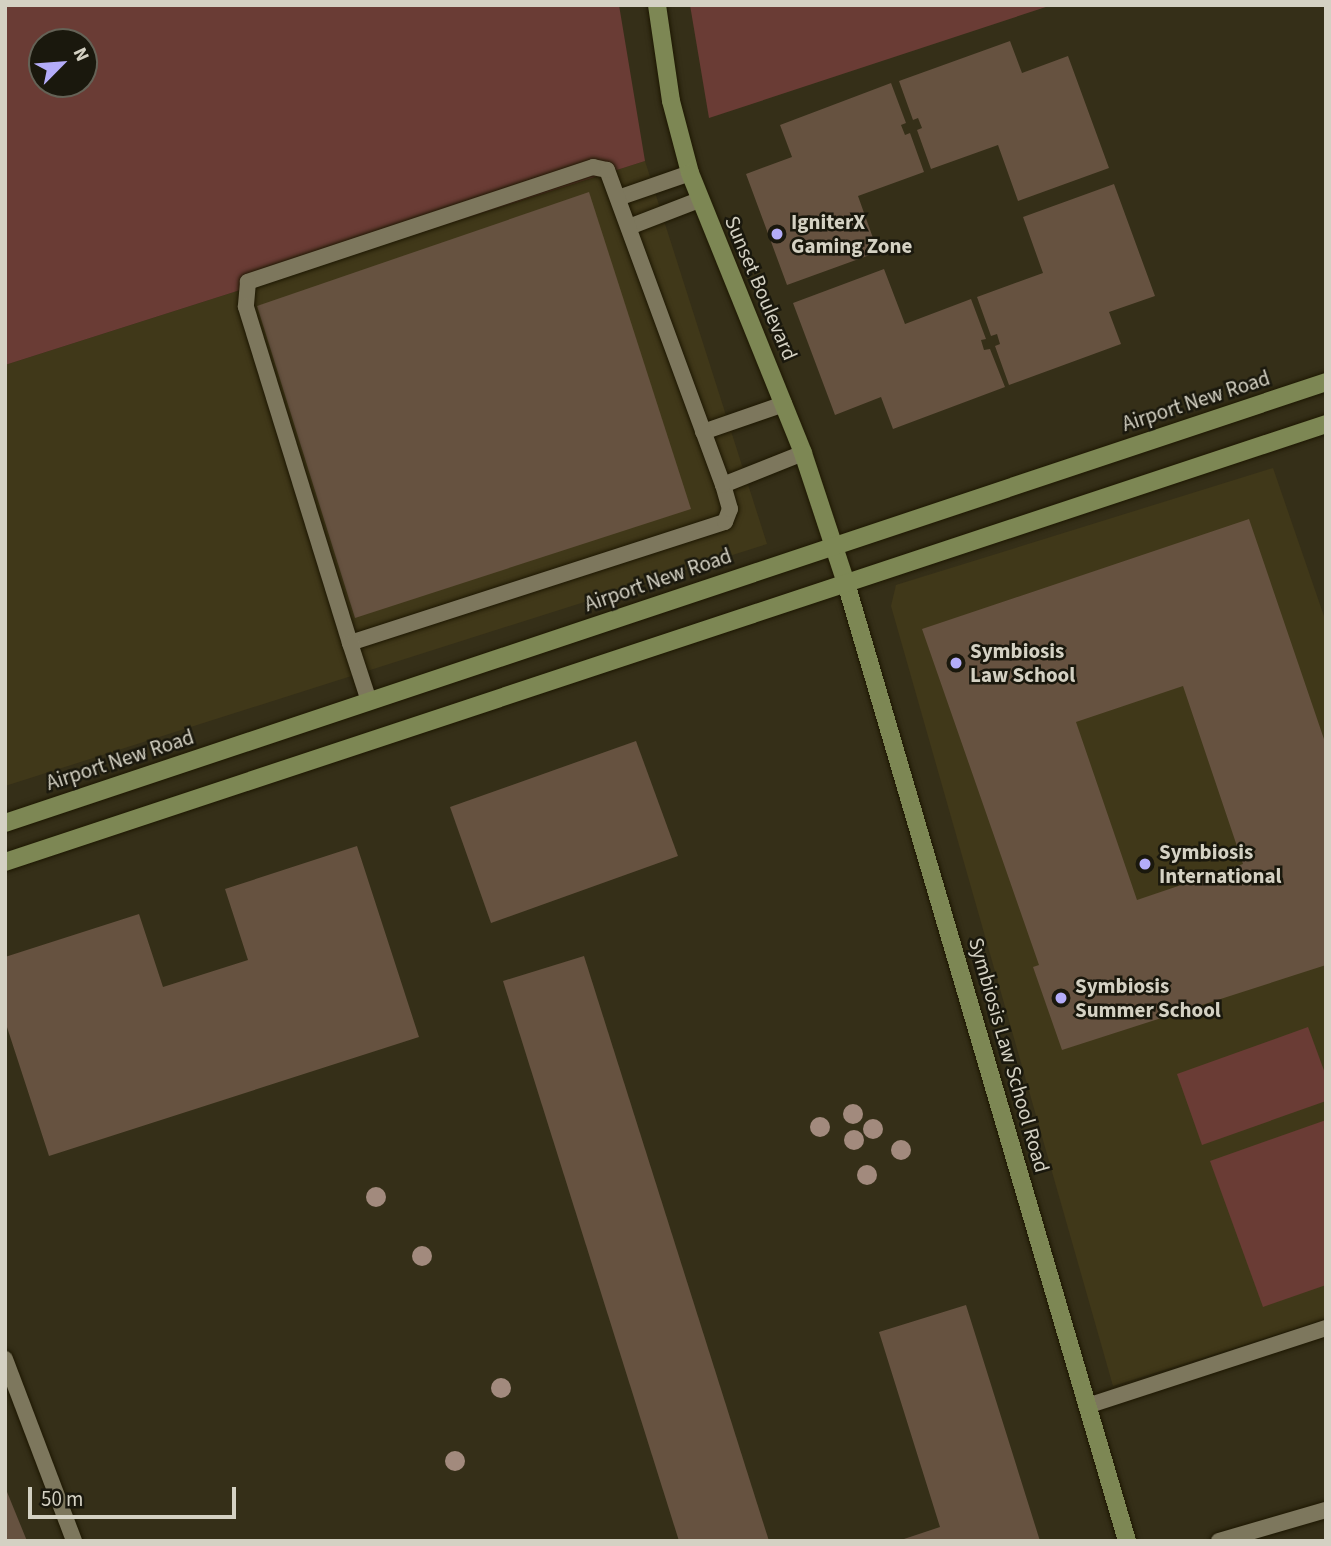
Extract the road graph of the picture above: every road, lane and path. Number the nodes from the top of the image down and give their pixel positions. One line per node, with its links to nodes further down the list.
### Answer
1 (656, 5): 2 (main road, Sunset Boulevard)
2 (690, 173): 3 (lane); 4 (main road, Sunset Boulevard)
3 (618, 198): 5 (lane); 14 (lane)
4 (699, 200): 5 (lane); 7 (main road, Sunset Boulevard)
5 (629, 227): 9 (lane)
6 (1326, 383): 12 (main road, Airport New Road)
7 (784, 404): 9 (lane); 10 (main road, Sunset Boulevard)
8 (1326, 424): 13 (main road)
9 (703, 432): 11 (lane)
10 (803, 453): 11 (lane); 12 (main road, Sunset Boulevard)
11 (723, 485): 14 (lane)
12 (833, 545): 13 (main road, Sunset Boulevard); 15 (main road, Airport New Road)
13 (846, 583): 17 (main road); 20 (main road, Symbiosis Law School Road)
14 (350, 643): 15 (lane)
15 (369, 701): 16 (main road, Airport New Road)
16 (5, 822)
17 (5, 862)
18 (1326, 1328): 20 (lane)
19 (5, 1359): 22 (lane)
20 (1087, 1406): 23 (main road, Symbiosis Law School Road)
21 (1326, 1510): 24 (lane)
22 (74, 1541)
23 (1127, 1541)
24 (1219, 1541)

